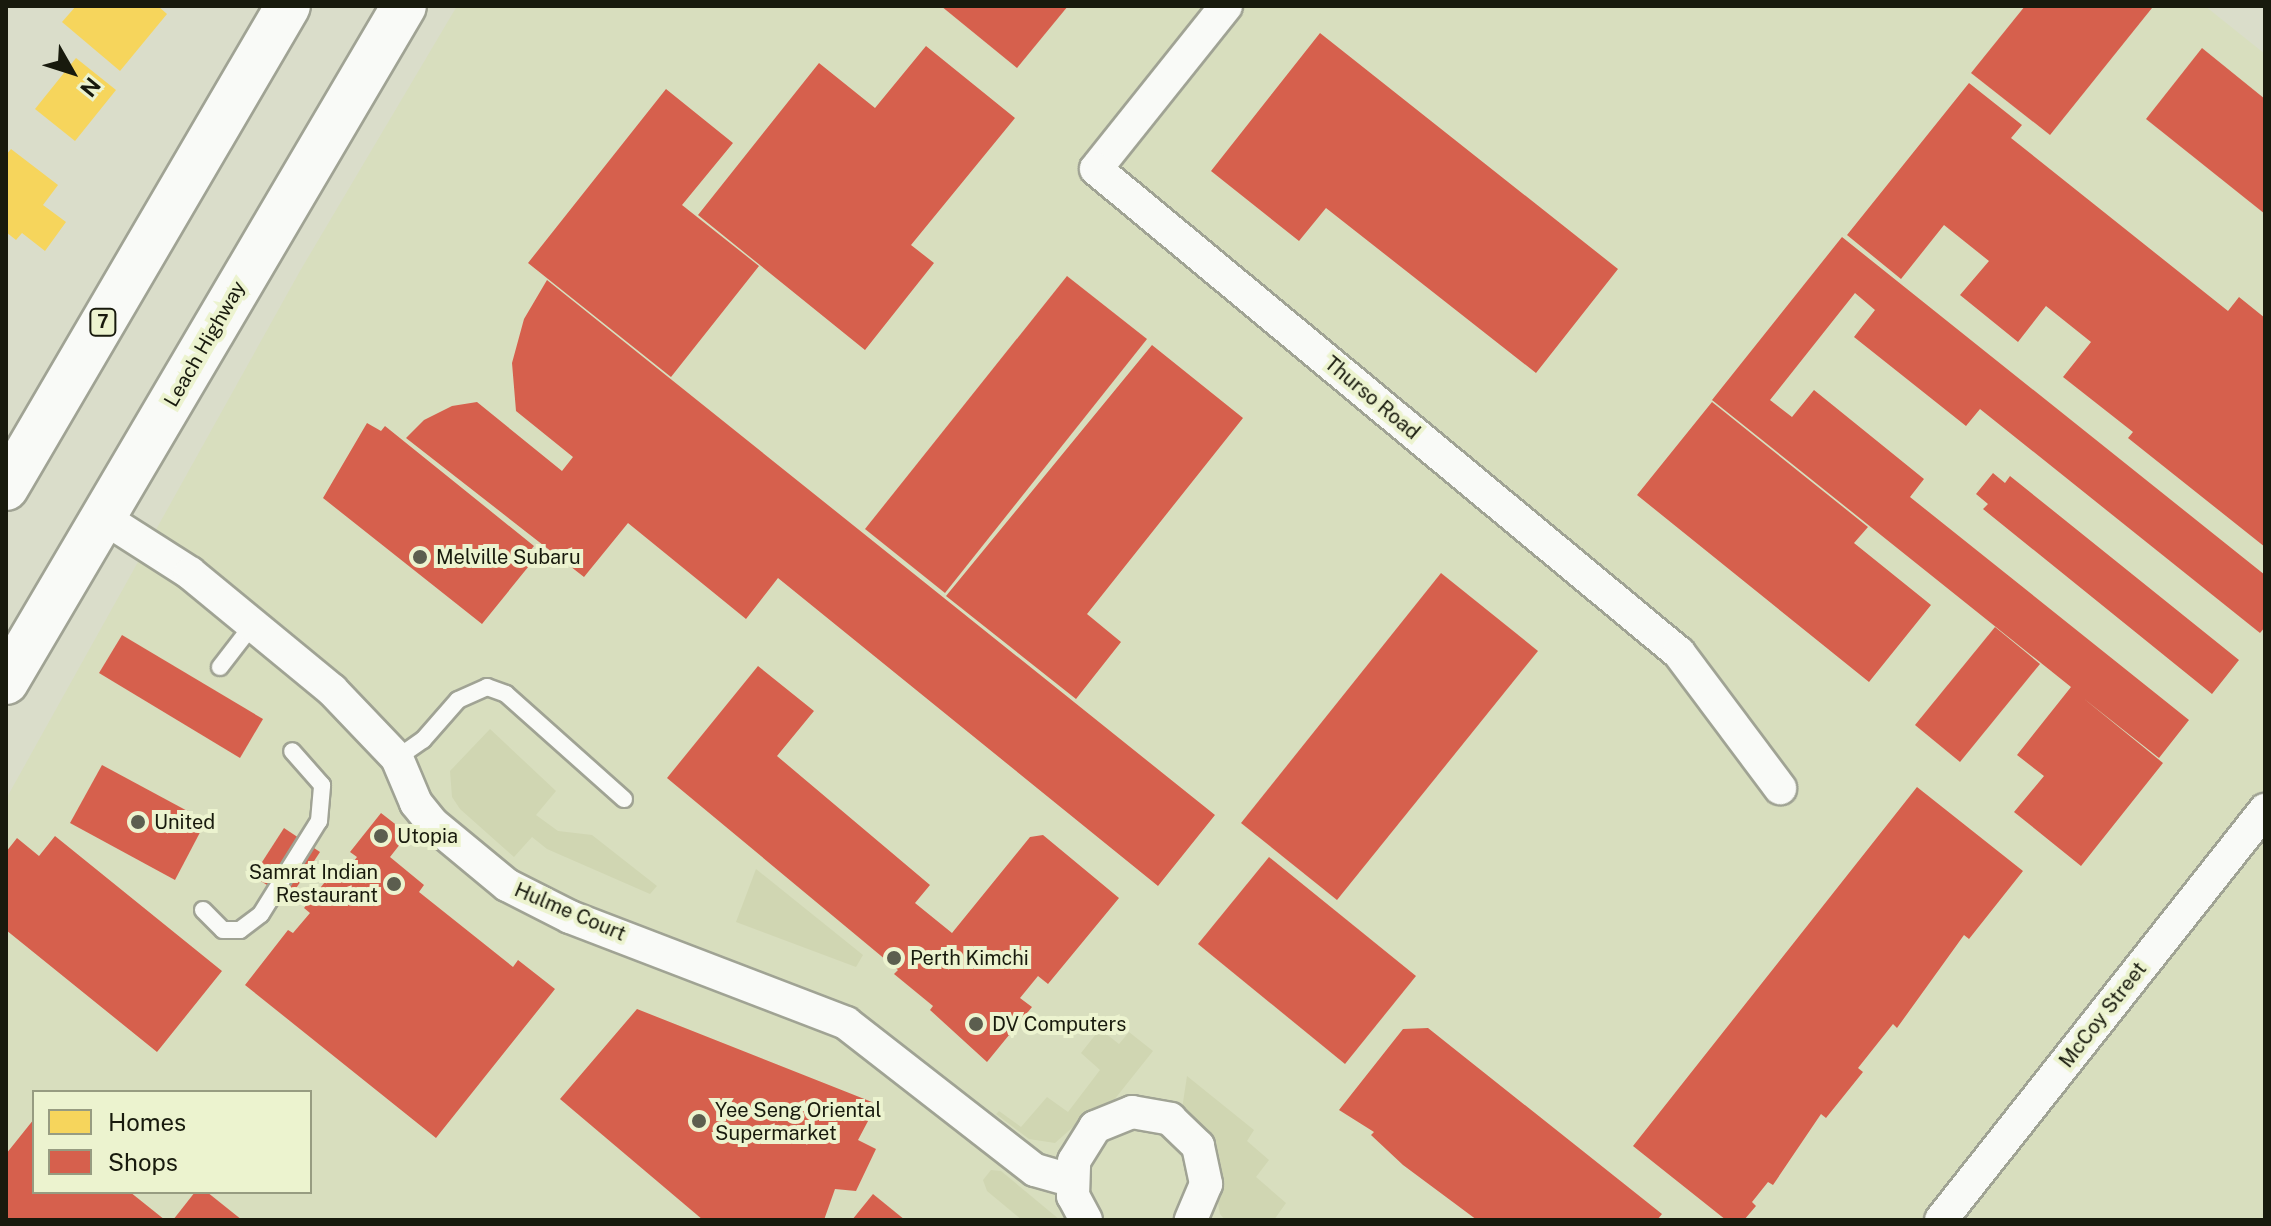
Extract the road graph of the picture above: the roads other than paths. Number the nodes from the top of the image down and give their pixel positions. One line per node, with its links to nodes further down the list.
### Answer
1 (288, 6): 4 (highway, 7)
2 (404, 6): 5 (highway, Leach Highway)
3 (1226, 6): 11 (street, Thurso Road)
4 (6, 488)
5 (104, 518): 6 (street, Hulme Court); 8 (highway, Leach Highway)
6 (254, 623): 7 (lane); 10 (street, Hulme Court)
7 (220, 667)
8 (6, 682)
9 (292, 751): 14 (lane)
10 (397, 758): 12 (lane); 15 (street, Hulme Court)
11 (1780, 788)
12 (624, 799)
13 (2265, 810): 18 (street, McCoy Street)
14 (203, 910)
15 (1071, 1180): 16 (street); 17 (street)
16 (1086, 1220)
17 (1191, 1220)
18 (1941, 1220)

